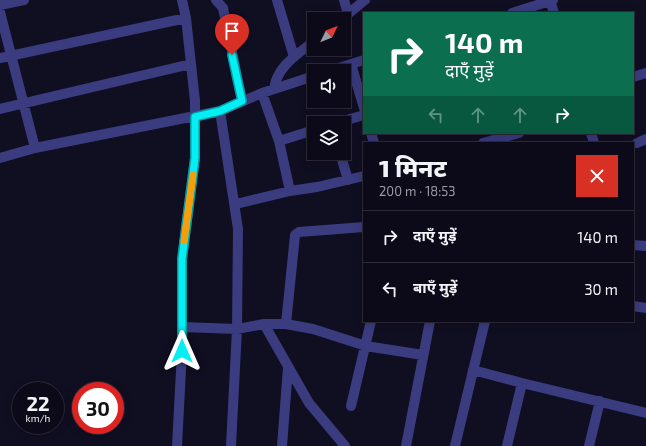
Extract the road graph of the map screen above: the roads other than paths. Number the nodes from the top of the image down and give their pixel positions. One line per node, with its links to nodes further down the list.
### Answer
1 (24, 0): 8 (street)
2 (182, 0): 14 (street)
3 (216, 0): 27 (street)
4 (277, 0): 17 (street)
5 (344, 0): 10 (street)
6 (364, 0): 11 (street)
7 (551, 0): 12 (street); 13 (street)
8 (0, 5)
9 (0, 12): 16 (street)
10 (345, 12)
11 (350, 12)
12 (515, 12)
13 (554, 12)
14 (186, 18): 16 (street); 20 (street)
15 (307, 47): 17 (street)
16 (11, 56): 18 (street); 28 (street)
17 (294, 57): 25 (street)
18 (0, 58)
19 (363, 60): 21 (street)
20 (191, 64): 28 (street); 33 (street)
21 (351, 64): 29 (street)
22 (646, 73): 23 (street)
23 (634, 77)
24 (307, 78): 25 (street)
25 (274, 89): 26 (street)
26 (262, 93): 27 (street); 37 (street)
27 (242, 101): 31 (street)
28 (23, 104): 30 (street); 39 (street)
29 (363, 105)
30 (0, 108)
31 (220, 111): 33 (street); 45 (street)
32 (363, 115): 34 (street)
33 (195, 117): 39 (street); 56 (street)
34 (351, 119)
35 (307, 132): 37 (street)
36 (515, 134): 38 (street)
37 (279, 141): 44 (street)
38 (487, 142)
39 (35, 148): 40 (street)
40 (0, 158)
41 (342, 160): 43 (street)
42 (363, 176): 43 (street)
43 (348, 180): 44 (street)
44 (290, 190): 45 (street)
45 (236, 204): 57 (street)
46 (363, 227): 55 (street)
47 (634, 245): 48 (street)
48 (646, 246)
49 (634, 306): 50 (street)
50 (646, 308)
51 (371, 322): 58 (street)
52 (430, 322): 59 (street)
53 (485, 322): 61 (street)
54 (264, 324): 55 (street); 57 (street); 60 (street)
55 (286, 324): 58 (street)
56 (182, 327): 57 (street); 66 (street)
57 (237, 329): 67 (street)
58 (366, 346): 59 (street); 64 (street)
59 (422, 355): 70 (street)
60 (288, 368): 68 (street); 69 (street)
61 (473, 370): 62 (street); 71 (street)
62 (522, 383): 63 (street); 72 (street)
63 (600, 400): 65 (street); 73 (street)
64 (351, 406)
65 (646, 412)
66 (177, 446)
67 (231, 446)
68 (282, 446)
69 (345, 446)
70 (406, 446)
71 (455, 446)
72 (507, 446)
73 (589, 446)

